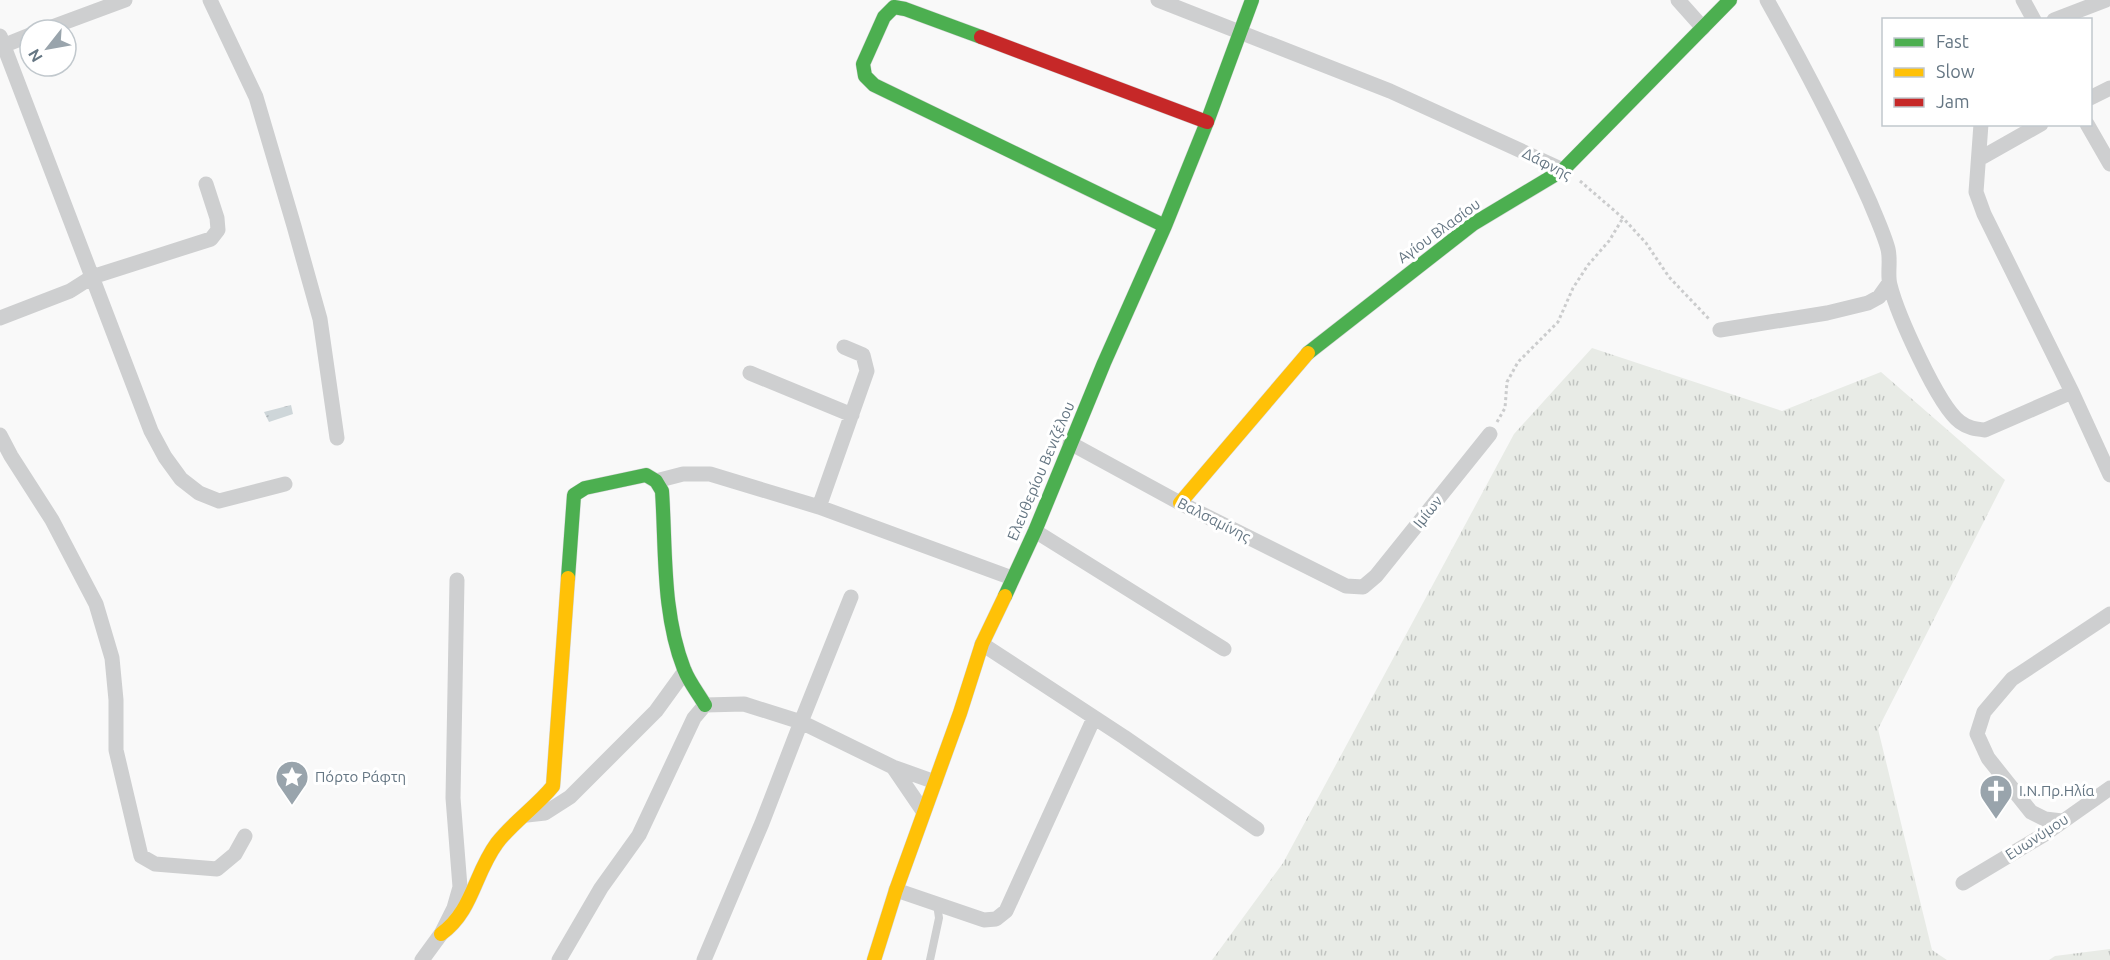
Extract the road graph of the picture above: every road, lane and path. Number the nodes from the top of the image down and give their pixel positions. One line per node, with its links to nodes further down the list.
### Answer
1 (125, 0): 10 (street)
2 (210, 0): 39 (street)
3 (1158, 0): 14 (street, Δάφνης)
4 (1252, 0): 14 (street, Ελευθερίου Βενιζέλου)
5 (1678, 0): 13 (street)
6 (1730, 0): 13 (street, Αγίου Βλασίου)
7 (1767, 0): 30 (street)
8 (2023, 0): 11 (street)
9 (2106, 0): 12 (street)
10 (76, 18)
11 (2033, 18)
12 (2059, 18)
13 (1703, 28): 25 (street, Αγίου Βλασίου)
14 (1239, 32): 19 (street, Ελευθερίου Βενιζέλου); 25 (street, Δάφνης)
15 (18, 38): 16 (street)
16 (1, 43): 29 (street)
17 (2110, 88): 18 (street)
18 (2092, 97)
19 (1208, 122): 28 (street, Ελευθερίου Βενιζέλου); 28 (street)
20 (1981, 126): 23 (street)
21 (2037, 126): 23 (street)
22 (2088, 126): 24 (street)
23 (1979, 159): 35 (street)
24 (2110, 165)
25 (1563, 170): 27 (path, Δάφνης); 44 (street, Αγίου Βλασίου)
26 (206, 184): 29 (street)
27 (1623, 218): 32 (path, Δάφνης); 37 (path)
28 (1165, 226): 40 (street, Ελευθερίου Βενιζέλου)
29 (92, 277): 31 (street); 43 (street)
30 (1889, 284): 32 (street); 35 (street)
31 (0, 318)
32 (1719, 330)
33 (844, 347): 36 (street)
34 (750, 373): 36 (street)
35 (2072, 392): 41 (street)
36 (852, 416): 45 (street)
37 (1490, 434): 49 (street, Ιμίων)
38 (0, 435): 65 (street)
39 (337, 438)
40 (1070, 443): 44 (street, Βαλσαμίνης); 46 (street, Ελευθερίου Βενιζέλου)
41 (2110, 475)
42 (656, 481): 45 (street); 54 (street); 62 (street)
43 (285, 484)
44 (1179, 503): 49 (street, Βαλσαμίνης)
45 (819, 507): 47 (street)
46 (1035, 531): 47 (street, Ελευθερίου Βενιζέλου); 53 (street)
47 (1012, 578): 52 (street, Ελευθερίου Βενιζέλου)
48 (457, 580): 69 (street)
49 (1363, 587)
50 (851, 597): 57 (street)
51 (2110, 614): 63 (street)
52 (982, 645): 56 (street); 59 (street, Ελευθερίου Βενιζέλου)
53 (1224, 649)
54 (685, 672): 55 (street); 62 (street)
55 (705, 705): 57 (street); 71 (street)
56 (1094, 718): 64 (street); 68 (street)
57 (801, 722): 58 (street); 72 (street)
58 (893, 766): 59 (street); 61 (street)
59 (934, 782): 61 (street, Ελευθερίου Βενιζέλου)
60 (2110, 788): 63 (street, Ευωνύμου)
61 (923, 811): 67 (street, Ελευθερίου Βενιζέλου)
62 (527, 814): 69 (street)
63 (2062, 821): 66 (street, Ευωνύμου)
64 (1257, 829)
65 (245, 836)
66 (1963, 883)
67 (896, 890): 68 (street); 73 (street, Ελευθερίου Βενιζέλου)
68 (937, 904): 74 (lane)
69 (441, 934): 70 (street)
70 (422, 960)
71 (559, 960)
72 (704, 960)
73 (874, 960)
74 (930, 960)

